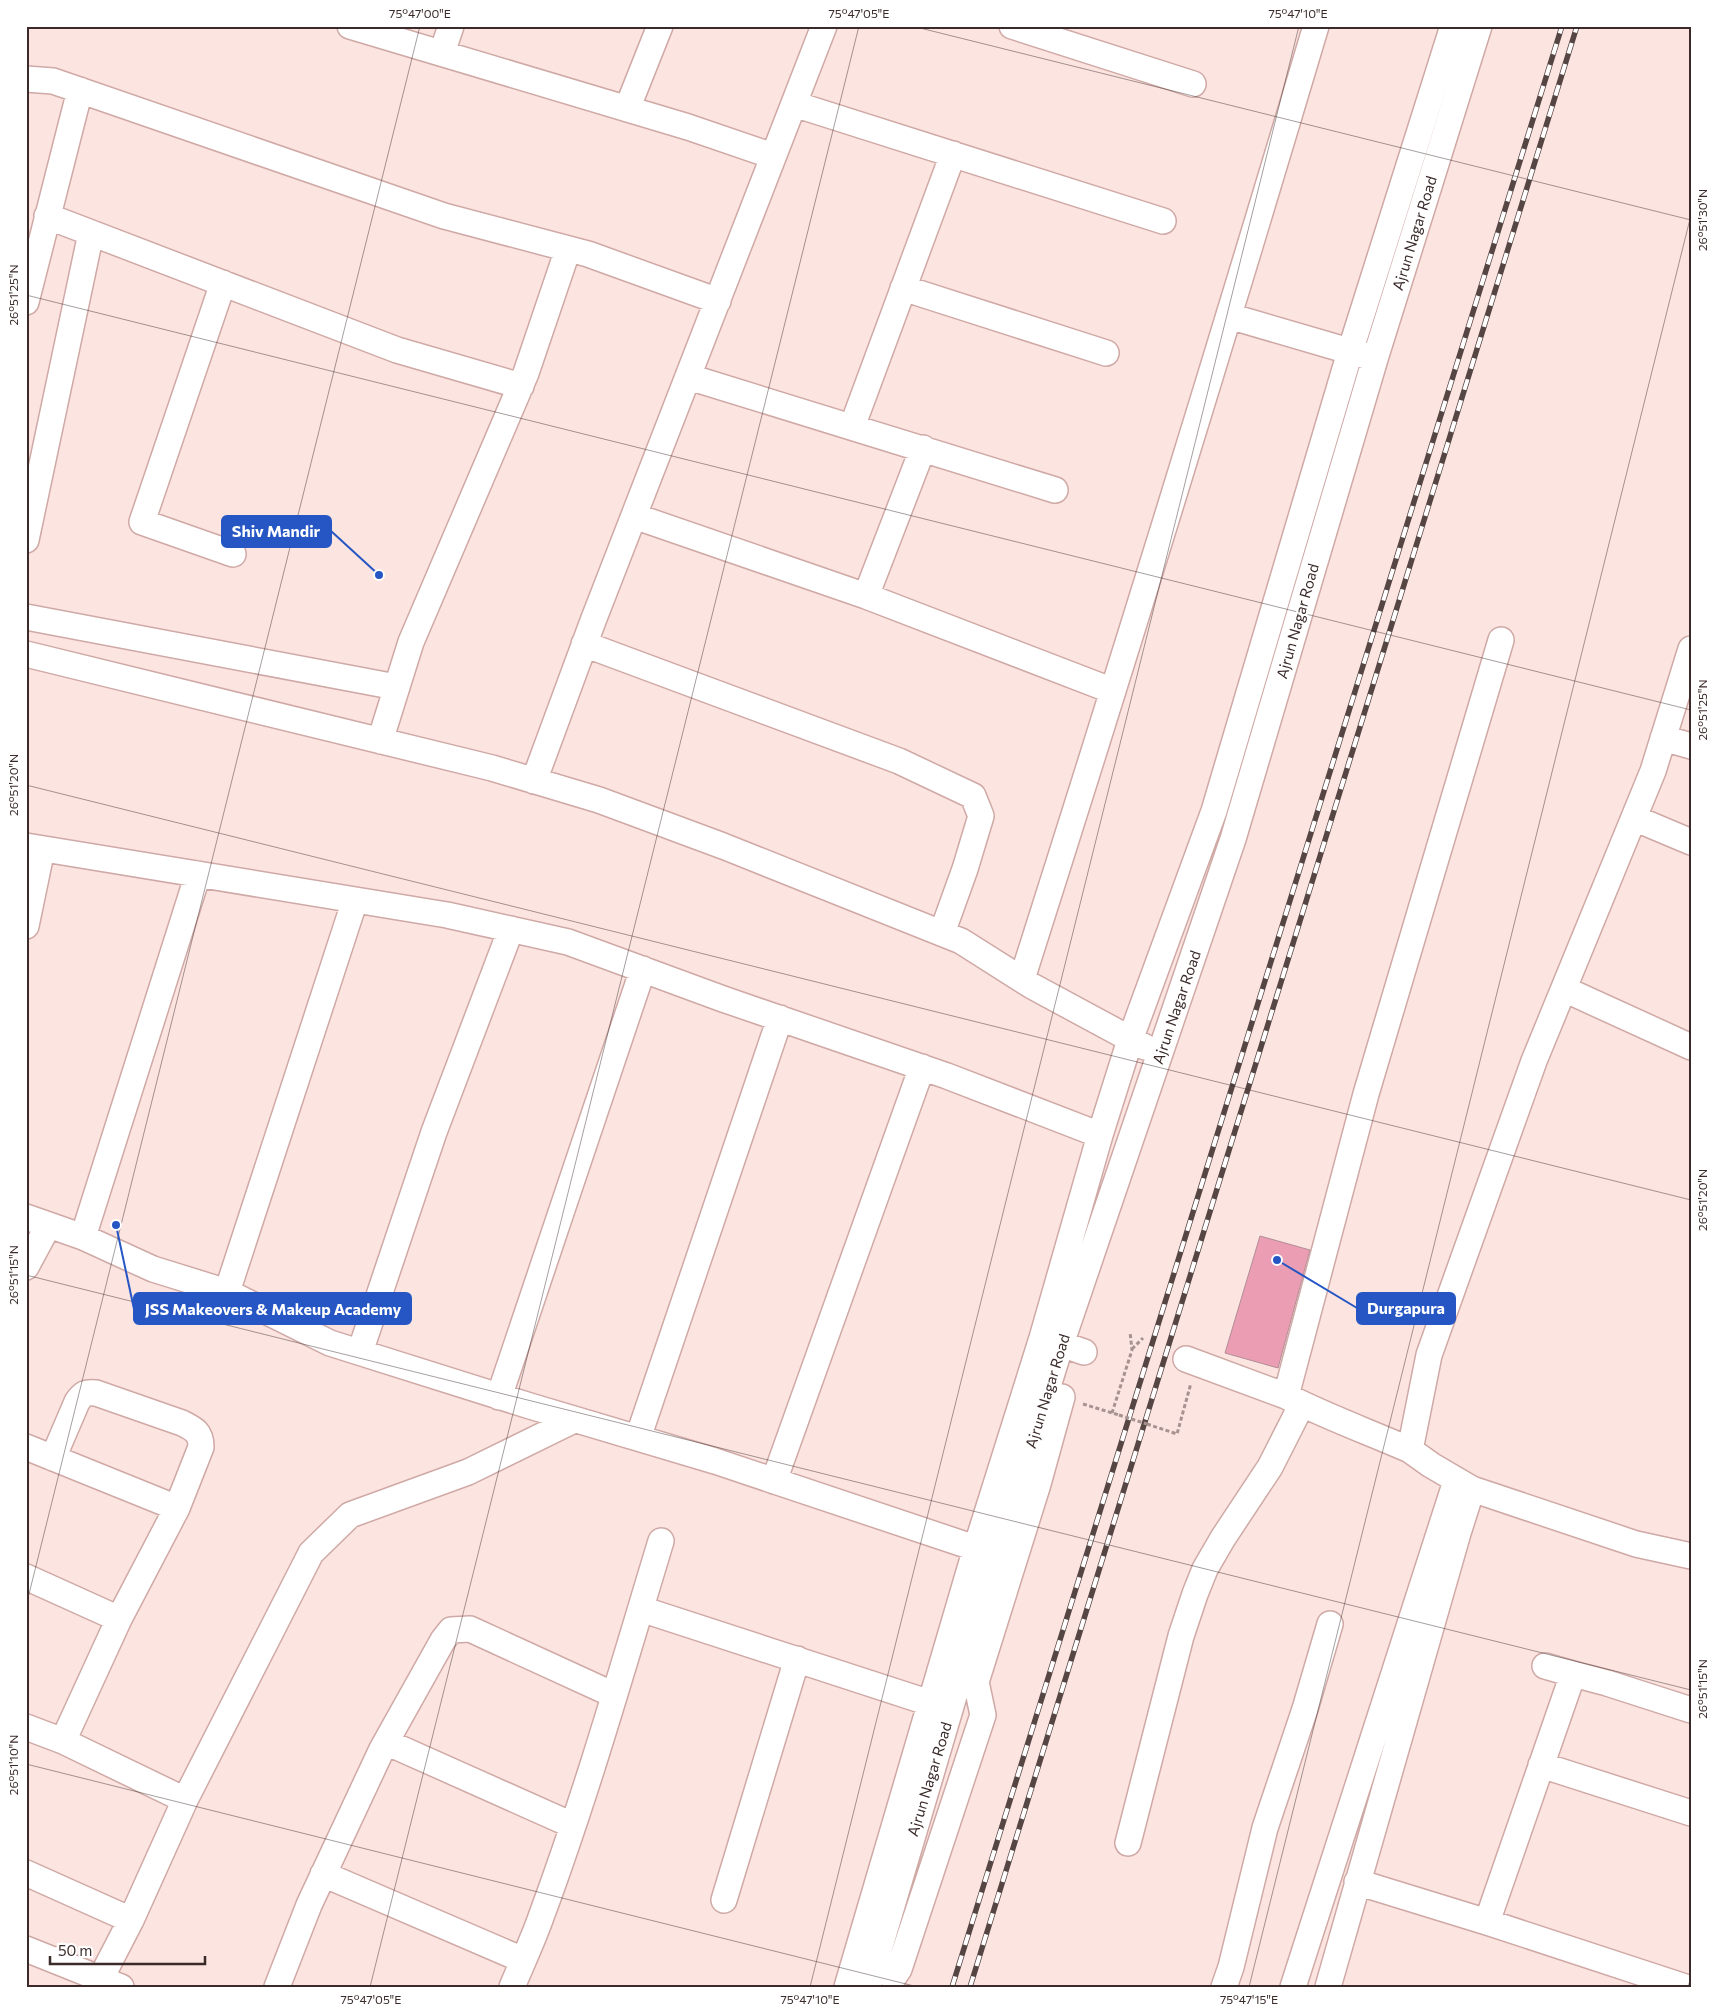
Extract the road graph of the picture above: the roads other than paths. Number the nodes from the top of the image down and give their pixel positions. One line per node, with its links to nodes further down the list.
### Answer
1 (350, 26): 9 (street)
2 (451, 26): 9 (street)
3 (660, 26): 14 (street)
4 (824, 26): 13 (street)
5 (1012, 26): 11 (street)
6 (1316, 26): 25 (street)
7 (1453, 26): 26 (street, Ajrun Nagar Road)
8 (1479, 26): 28 (street, Ajrun Nagar Road)
9 (442, 53): 14 (street)
10 (26, 79): 12 (street)
11 (1193, 84)
12 (80, 90): 17 (street); 20 (street)
13 (794, 104): 15 (street); 16 (street)
14 (627, 109): 16 (street)
15 (953, 154): 18 (street); 22 (street)
16 (774, 156): 23 (street)
17 (47, 216): 19 (street); 24 (street)
18 (1163, 221)
19 (91, 233): 21 (street); 35 (street)
20 (568, 249): 23 (street); 30 (street)
21 (223, 283): 30 (street); 36 (street)
22 (903, 288): 27 (street); 31 (street)
23 (718, 301): 29 (street)
24 (26, 302)
25 (1230, 316): 26 (street); 46 (street)
26 (1350, 352): 28 (street); 63 (street, Ajrun Nagar Road)
27 (1106, 353)
28 (1375, 359): 65 (street, Ajrun Nagar Road)
29 (688, 377): 31 (street); 34 (street)
30 (521, 386): 45 (street)
31 (852, 427): 32 (street)
32 (923, 448): 33 (street); 37 (street)
33 (1055, 490)
34 (634, 516): 37 (street); 41 (street)
35 (26, 540)
36 (233, 554)
37 (866, 596): 46 (street)
38 (26, 617): 39 (street)
39 (83, 628): 44 (street); 45 (street)
40 (1501, 640): 76 (street)
41 (584, 644): 50 (street); 58 (street)
42 (1691, 649): 47 (street)
43 (26, 654): 44 (street)
44 (75, 666): 48 (street)
45 (396, 687): 48 (street)
46 (1114, 691): 60 (street)
47 (1663, 738): 49 (street); 51 (street)
48 (380, 741): 50 (street)
49 (1691, 746)
50 (534, 780): 58 (street)
51 (1634, 818): 52 (street); 61 (street)
52 (1691, 842)
53 (34, 847): 54 (street); 56 (street)
54 (198, 874): 55 (street); 69 (street)
55 (355, 900): 57 (street); 71 (street)
56 (26, 926)
57 (511, 929): 59 (street); 73 (street)
58 (942, 933): 60 (street)
59 (643, 969): 62 (street); 75 (street)
60 (1022, 979): 63 (street)
61 (1564, 989): 64 (street); 80 (street)
62 (780, 1018): 66 (street); 78 (street)
63 (1130, 1040): 65 (street); 67 (street, Ajrun Nagar Road)
64 (1691, 1046)
65 (1160, 1054): 86 (street, Ajrun Nagar Road)
66 (922, 1067): 67 (street); 82 (street)
67 (1100, 1135): 72 (street, Ajrun Nagar Road)
68 (37, 1221): 69 (street); 70 (street)
69 (83, 1237): 71 (street)
70 (26, 1267)
71 (227, 1292): 73 (street)
72 (1042, 1338): 86 (street, Ajrun Nagar Road); 116 (street)
73 (360, 1352): 75 (street)
74 (1192, 1361): 76 (street)
75 (499, 1397): 77 (street)
76 (1294, 1400): 80 (street); 105 (street)
77 (574, 1420): 78 (street); 102 (street)
78 (638, 1438): 82 (street)
79 (26, 1447): 81 (street)
80 (1410, 1450): 83 (street)
81 (53, 1458): 84 (street); 84 (street)
82 (774, 1481): 86 (street)
83 (1464, 1485): 87 (street); 108 (street); 124 (street)
84 (177, 1508): 90 (street)
85 (661, 1541): 89 (street)
86 (986, 1551): 96 (street, Ajrun Nagar Road); 113 (street, Ajrun Nagar Road)
87 (1691, 1556)
88 (26, 1576): 90 (street)
89 (640, 1609): 92 (street); 95 (street)
90 (119, 1619): 99 (street)
91 (1330, 1624): 123 (street)
92 (797, 1659): 96 (street); 109 (street)
93 (1545, 1666): 94 (street)
94 (1572, 1674): 97 (street); 101 (street)
95 (614, 1695): 100 (street); 104 (street)
96 (930, 1703): 121 (street, Ajrun Nagar Road)
97 (1691, 1710)
98 (26, 1726): 99 (street)
99 (63, 1741): 102 (street)
100 (386, 1742): 104 (street); 107 (street)
101 (1541, 1765): 103 (street); 111 (street)
102 (185, 1800): 110 (street)
103 (1691, 1813)
104 (572, 1825): 114 (street)
105 (1128, 1843)
106 (26, 1873): 110 (street)
107 (324, 1874): 114 (street); 119 (street)
108 (1357, 1882): 111 (street); 125 (street)
109 (724, 1900)
110 (131, 1920): 117 (street)
111 (1487, 1922): 126 (street)
112 (26, 1949): 117 (street)
113 (875, 1958): 116 (street); 122 (street, Ajrun Nagar Road)
114 (523, 1960): 120 (street)
115 (26, 1966): 118 (street)
116 (892, 1982)
117 (111, 1983)
118 (76, 1987)
119 (277, 1987)
120 (512, 1987)
121 (847, 1987)
122 (868, 1987)
123 (1224, 1987)
124 (1293, 1987)
125 (1328, 1987)
126 (1684, 1987)

